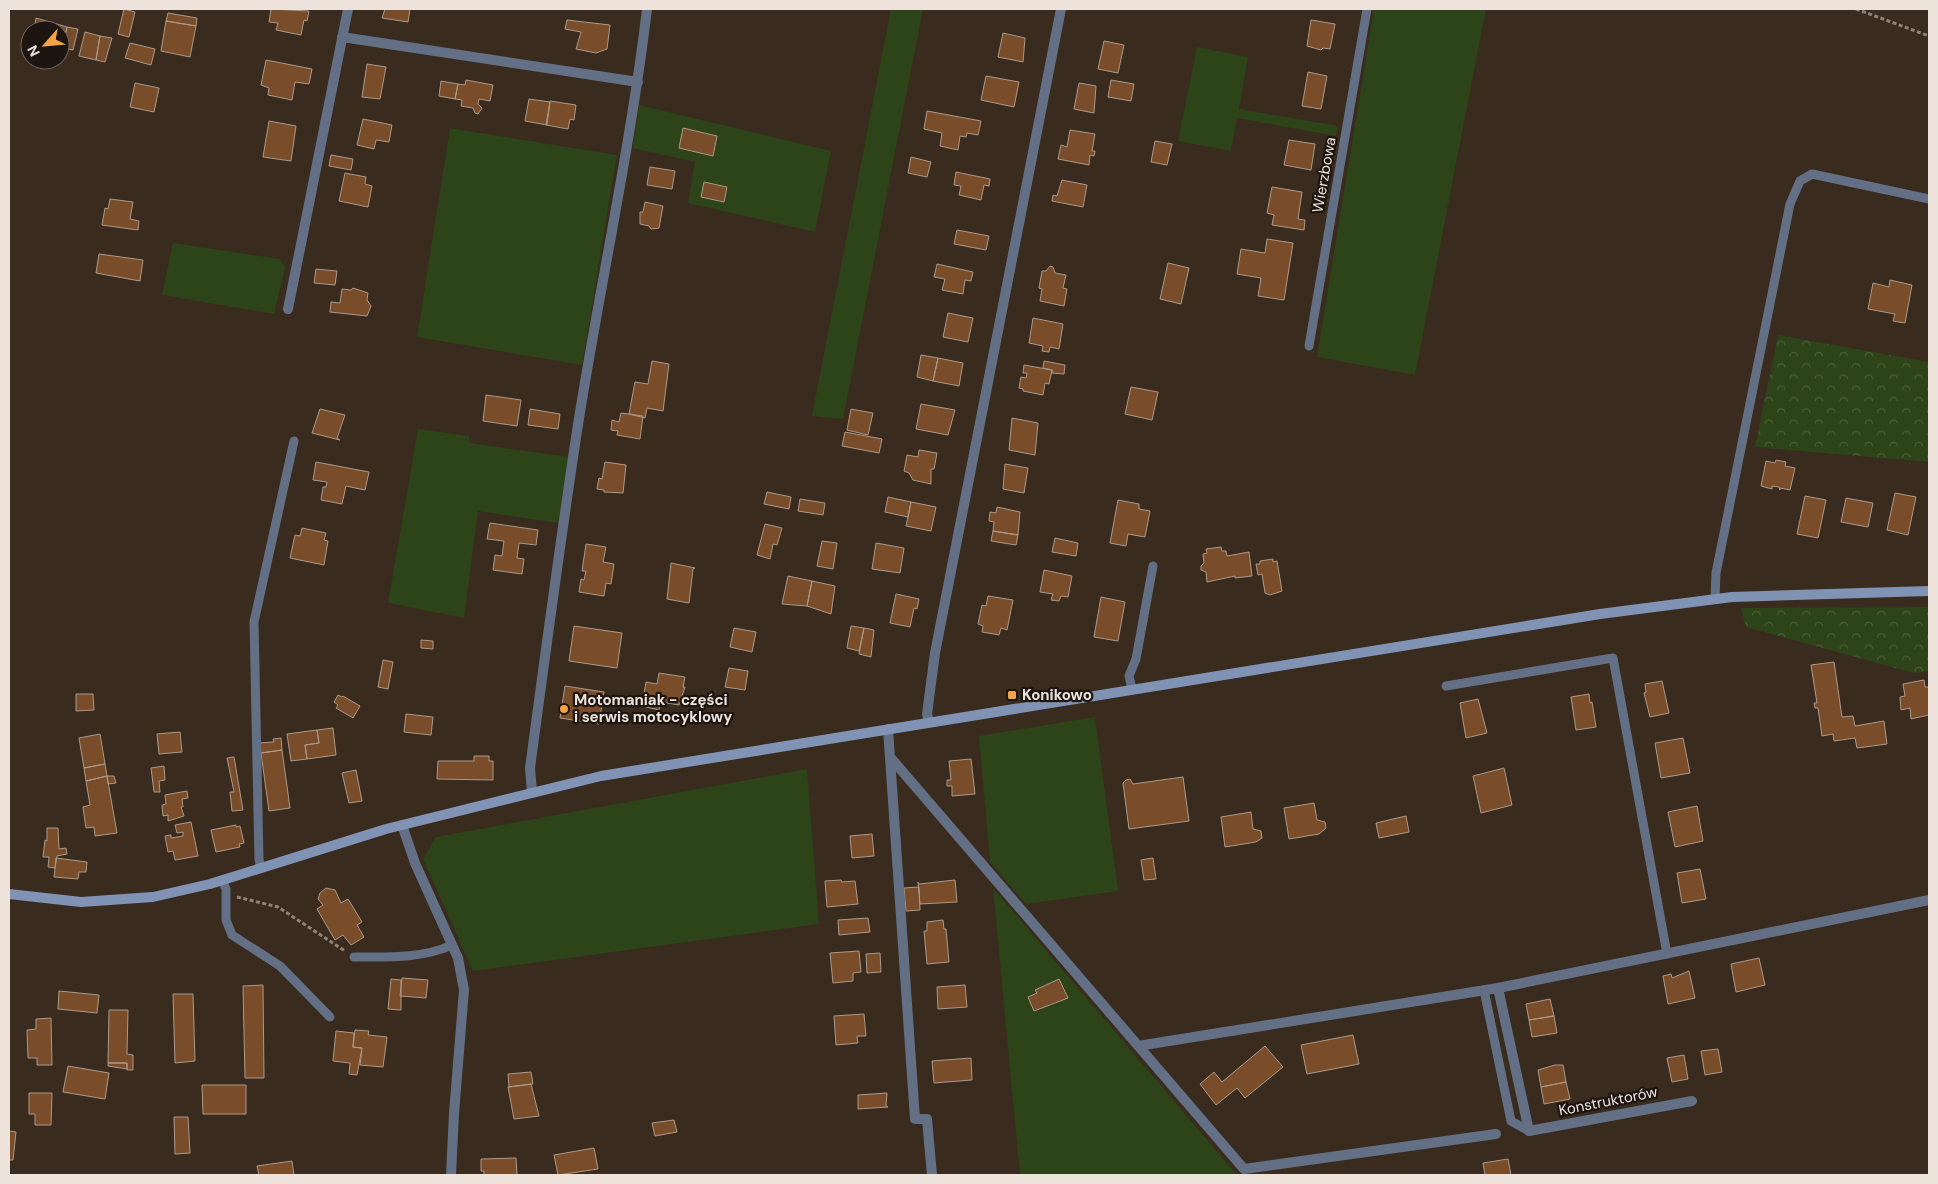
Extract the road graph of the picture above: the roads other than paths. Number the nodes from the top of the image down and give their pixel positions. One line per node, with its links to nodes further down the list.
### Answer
1 (348, 9): 5 (street)
2 (647, 9): 6 (street)
3 (1061, 9): 16 (street)
4 (1367, 9): 9 (lane, Wierzbowa)
5 (342, 37): 6 (street); 8 (street)
6 (638, 82): 19 (street)
7 (1929, 199): 13 (lane)
8 (288, 309)
9 (1309, 346)
10 (294, 441): 21 (lane)
11 (1152, 566): 15 (lane)
12 (1929, 591): 13 (main road)
13 (1715, 598): 15 (main road)
14 (1446, 686): 26 (lane)
15 (1132, 689): 16 (main road)
16 (929, 722): 17 (main road)
17 (888, 729): 18 (street); 19 (main road)
18 (890, 758): 31 (street); 36 (street)
19 (532, 792): 20 (main road)
20 (402, 825): 21 (main road); 25 (street)
21 (261, 868): 22 (main road)
22 (224, 885): 23 (main road); 30 (lane)
23 (9, 894)
24 (1929, 900): 26 (street)
25 (452, 945): 27 (lane); 35 (street)
26 (1667, 954): 28 (street)
27 (354, 957)
28 (1498, 988): 29 (street); 33 (street)
29 (1484, 990): 31 (street); 33 (lane)
30 (330, 1017)
31 (1138, 1046): 34 (street)
32 (1692, 1100): 33 (street, Konstruktorów)
33 (1528, 1131)
34 (1496, 1134)
35 (451, 1175)
36 (932, 1175)

